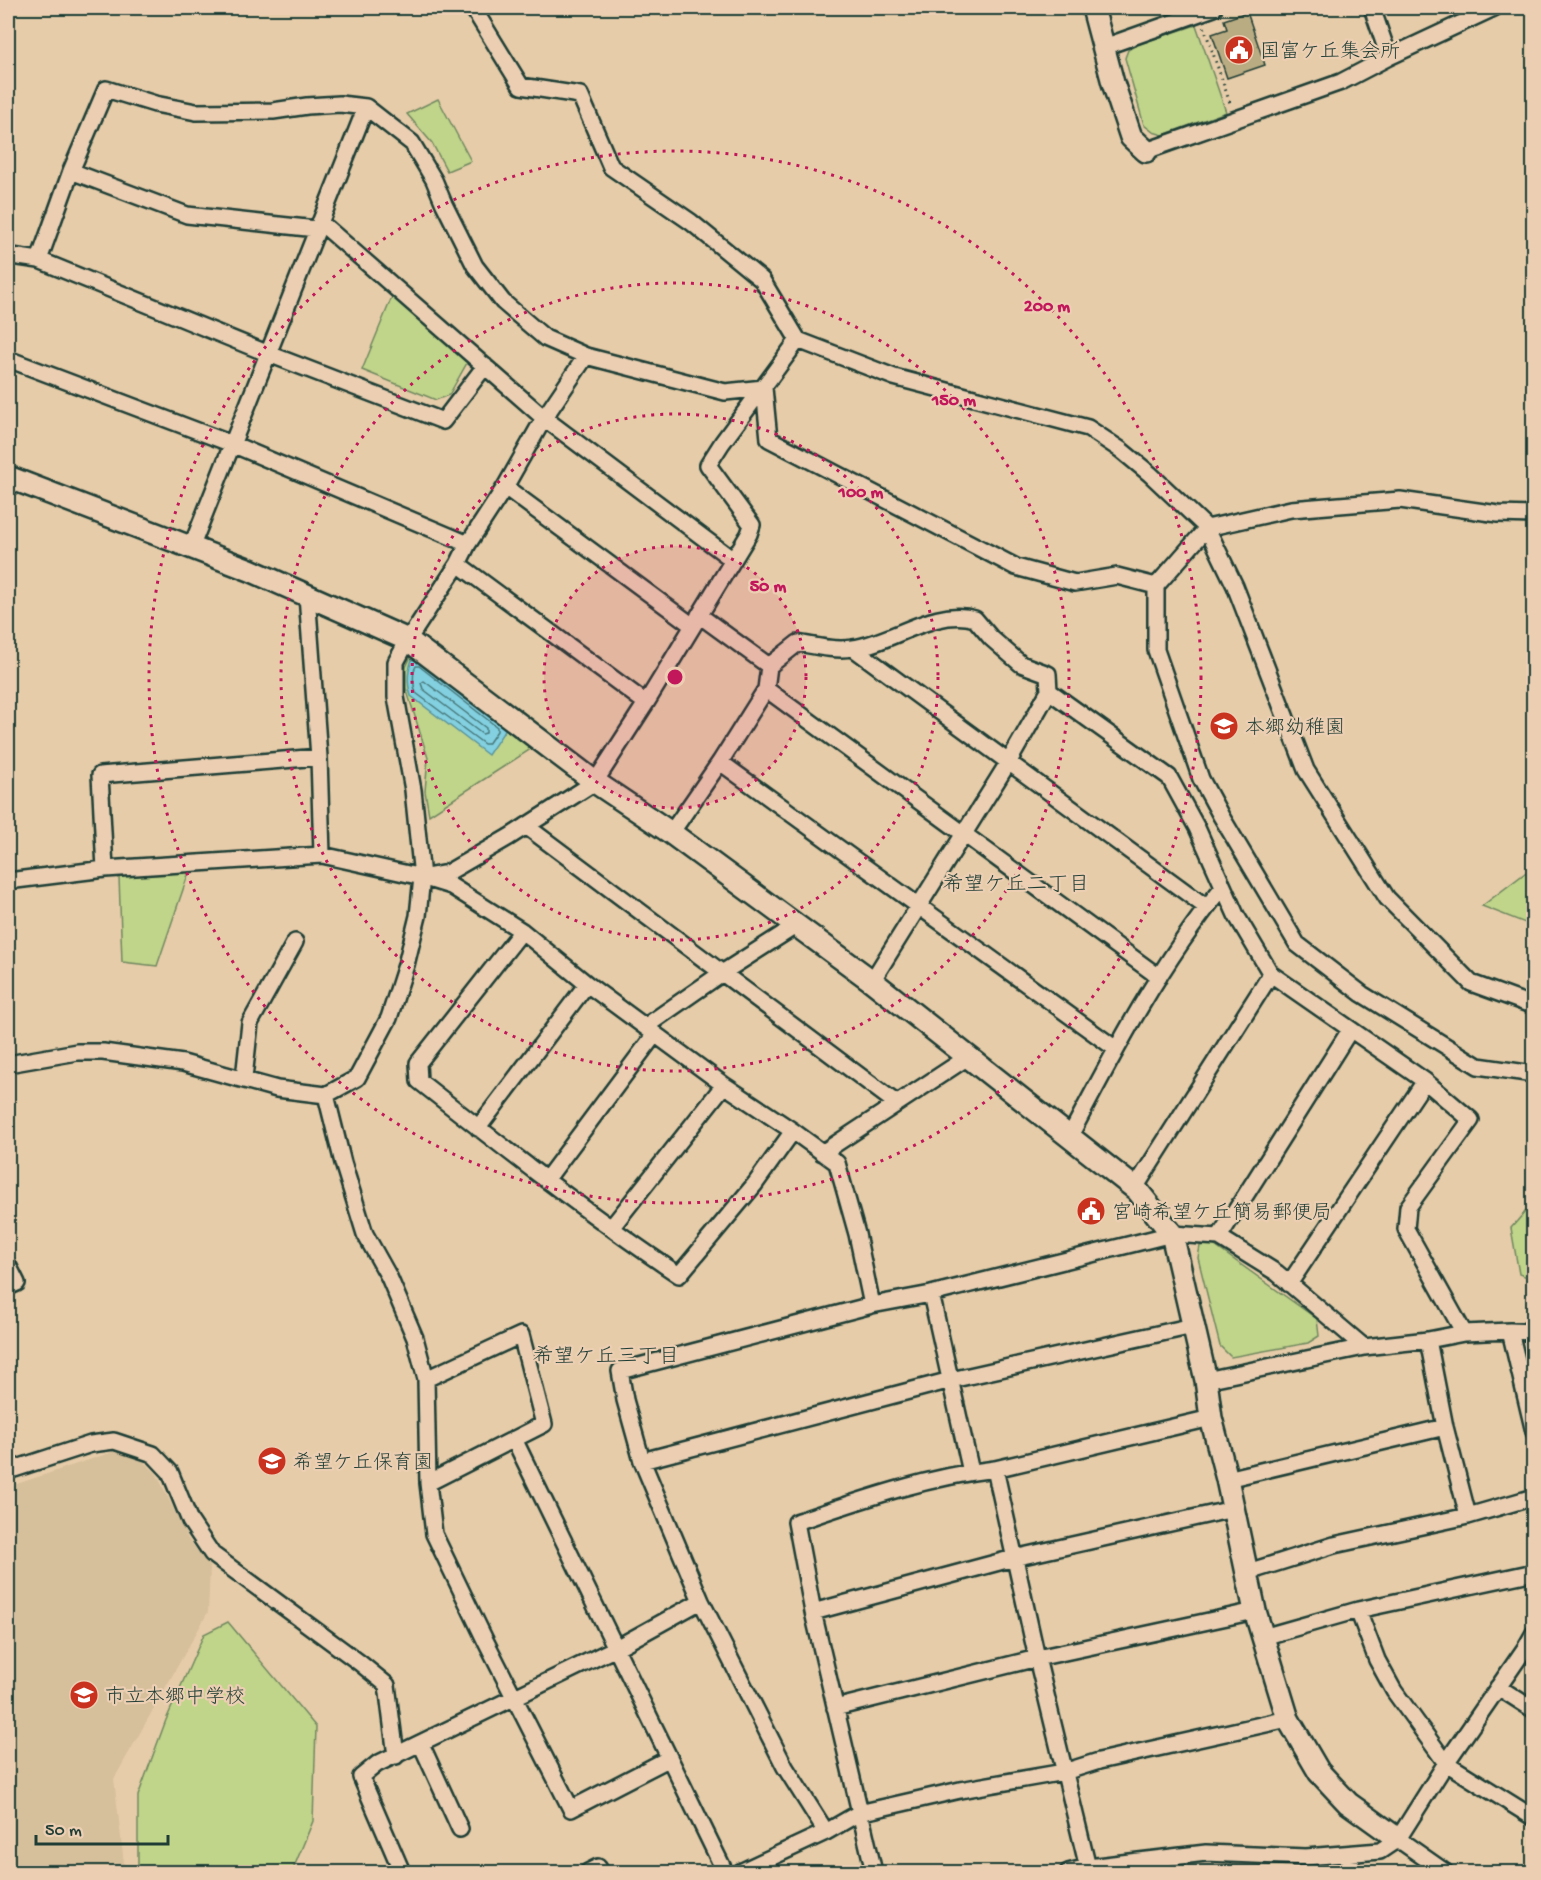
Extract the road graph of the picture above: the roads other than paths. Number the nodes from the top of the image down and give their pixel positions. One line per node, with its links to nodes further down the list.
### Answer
1 (473, 8): 14 (street)
2 (1093, 8): 6 (street)
3 (1214, 8): 6 (street)
4 (1372, 8): 7 (street)
5 (1494, 8): 7 (street)
6 (1104, 46): 9 (street)
7 (1389, 57): 9 (street)
8 (366, 107): 10 (street); 11 (street); 16 (street)
9 (1146, 151)
10 (71, 171): 11 (street); 13 (street)
11 (318, 226): 15 (street); 18 (street)
12 (8, 257): 13 (street)
13 (39, 260): 15 (street)
14 (798, 340): 19 (street); 25 (street)
15 (269, 354): 18 (street); 21 (street)
16 (586, 357): 19 (street); 20 (street)
17 (8, 359): 21 (street)
18 (485, 366): 20 (street)
19 (764, 388): 28 (street); 30 (street)
20 (544, 418): 23 (street); 28 (street)
21 (232, 444): 26 (street); 27 (street)
22 (8, 477): 27 (street)
23 (505, 486): 26 (street); 32 (street)
24 (1533, 515): 25 (street)
25 (1207, 528): 30 (street); 61 (street)
26 (468, 544): 29 (street)
27 (190, 548): 31 (street)
28 (733, 560): 32 (street)
29 (458, 564): 33 (street); 38 (street)
30 (1156, 586): 67 (street)
31 (307, 595): 33 (street); 39 (street)
32 (696, 621): 35 (street); 38 (street)
33 (408, 640): 42 (street); 48 (street)
34 (853, 648): 35 (street); 37 (street); 41 (street)
35 (769, 666): 36 (street)
36 (766, 689): 40 (street); 45 (street)
37 (1049, 691): 41 (street); 50 (street)
38 (646, 703): 42 (street)
39 (319, 757): 46 (street); 47 (street)
40 (720, 762): 44 (street); 51 (street)
41 (1008, 763): 45 (street); 52 (street)
42 (595, 782): 43 (street); 44 (street)
43 (526, 826): 48 (street); 56 (street)
44 (671, 833): 53 (street)
45 (964, 834): 51 (street); 58 (street)
46 (322, 855): 47 (street); 48 (street)
47 (105, 868): 49 (street)
48 (422, 877): 54 (street); 71 (street)
49 (8, 881)
50 (1223, 887): 52 (street); 57 (street)
51 (919, 905): 59 (street); 64 (street)
52 (1206, 907): 58 (street)
53 (797, 925): 56 (street); 59 (street)
54 (522, 931): 60 (street); 73 (street)
55 (295, 942): 68 (street)
56 (722, 973): 62 (street); 72 (street)
57 (1271, 974): 63 (street); 78 (street)
58 (1159, 977): 64 (street)
59 (872, 981): 65 (street)
60 (587, 984): 62 (street); 73 (street)
61 (1533, 1006)
62 (651, 1030): 70 (street); 77 (street)
63 (1350, 1030): 69 (street); 81 (street)
64 (1116, 1049): 75 (street)
65 (968, 1057): 72 (street); 75 (street)
66 (8, 1064): 68 (street)
67 (1533, 1074)
68 (244, 1078): 71 (street)
69 (1425, 1081): 83 (street); 90 (street)
70 (724, 1085): 74 (street); 79 (street)
71 (326, 1095): 93 (street)
72 (896, 1103): 76 (street)
73 (478, 1128): 77 (street)
74 (794, 1131): 76 (street); 79 (street)
75 (1070, 1136): 78 (street)
76 (822, 1152): 86 (street)
77 (546, 1180): 79 (street)
78 (1135, 1188): 80 (street)
79 (611, 1228)
80 (1172, 1234): 81 (street); 85 (street); 87 (street)
81 (1219, 1237): 83 (street)
82 (8, 1265): 84 (street)
83 (1289, 1284): 92 (street)
84 (8, 1287)
85 (931, 1294): 86 (street); 94 (street)
86 (872, 1305): 100 (street)
87 (1193, 1326): 94 (street); 95 (street)
88 (1510, 1331): 89 (street); 90 (street); 98 (street)
89 (1533, 1332)
90 (1464, 1333): 91 (street)
91 (1428, 1340): 92 (street); 97 (street)
92 (1364, 1347): 95 (street)
93 (426, 1379): 99 (street); 105 (street)
94 (951, 1380): 100 (street); 103 (street)
95 (1206, 1380): 96 (street)
96 (1211, 1418): 101 (street); 104 (street)
97 (1445, 1427): 104 (street); 108 (street)
98 (1533, 1432)
99 (514, 1439): 105 (street); 118 (street)
100 (642, 1461): 112 (street)
101 (995, 1469): 103 (street); 109 (street)
102 (8, 1471): 126 (street)
103 (971, 1472): 115 (street)
104 (1227, 1479): 107 (street)
105 (428, 1483): 121 (street)
106 (1533, 1497): 108 (street)
107 (1233, 1509): 109 (street); 110 (street)
108 (1468, 1516): 110 (street)
109 (1014, 1558): 115 (street); 119 (street)
110 (1248, 1572): 114 (street)
111 (1533, 1572): 113 (street)
112 (701, 1601): 118 (street); 133 (street)
113 (1358, 1610): 117 (street); 128 (street)
114 (1255, 1611): 117 (street); 119 (street)
115 (813, 1612): 122 (street)
116 (1533, 1633): 120 (street)
117 (1263, 1637): 124 (street)
118 (616, 1648): 121 (street); 127 (street)
119 (1037, 1658): 122 (street); 129 (street)
120 (1498, 1687): 123 (street); 128 (street)
121 (516, 1698): 125 (street); 127 (street)
122 (835, 1708): 130 (street)
123 (1533, 1710)
124 (1288, 1719): 129 (street); 134 (street)
125 (421, 1744): 126 (street); 132 (street)
126 (396, 1756): 137 (street)
127 (668, 1759): 140 (street)
128 (1446, 1763): 131 (street); 134 (street)
129 (1064, 1772): 130 (street); 136 (street)
130 (859, 1813): 133 (street); 142 (street)
131 (1533, 1818)
132 (460, 1828)
133 (826, 1832): 141 (street)
134 (1398, 1839): 135 (street); 145 (street)
135 (1353, 1854): 136 (street); 144 (street)
136 (1089, 1870): 143 (street)
137 (402, 1872)
138 (588, 1872): 139 (street)
139 (601, 1872)
140 (725, 1872)
141 (740, 1872)
142 (873, 1872)
143 (1068, 1872)
144 (1348, 1872)
145 (1445, 1872)

